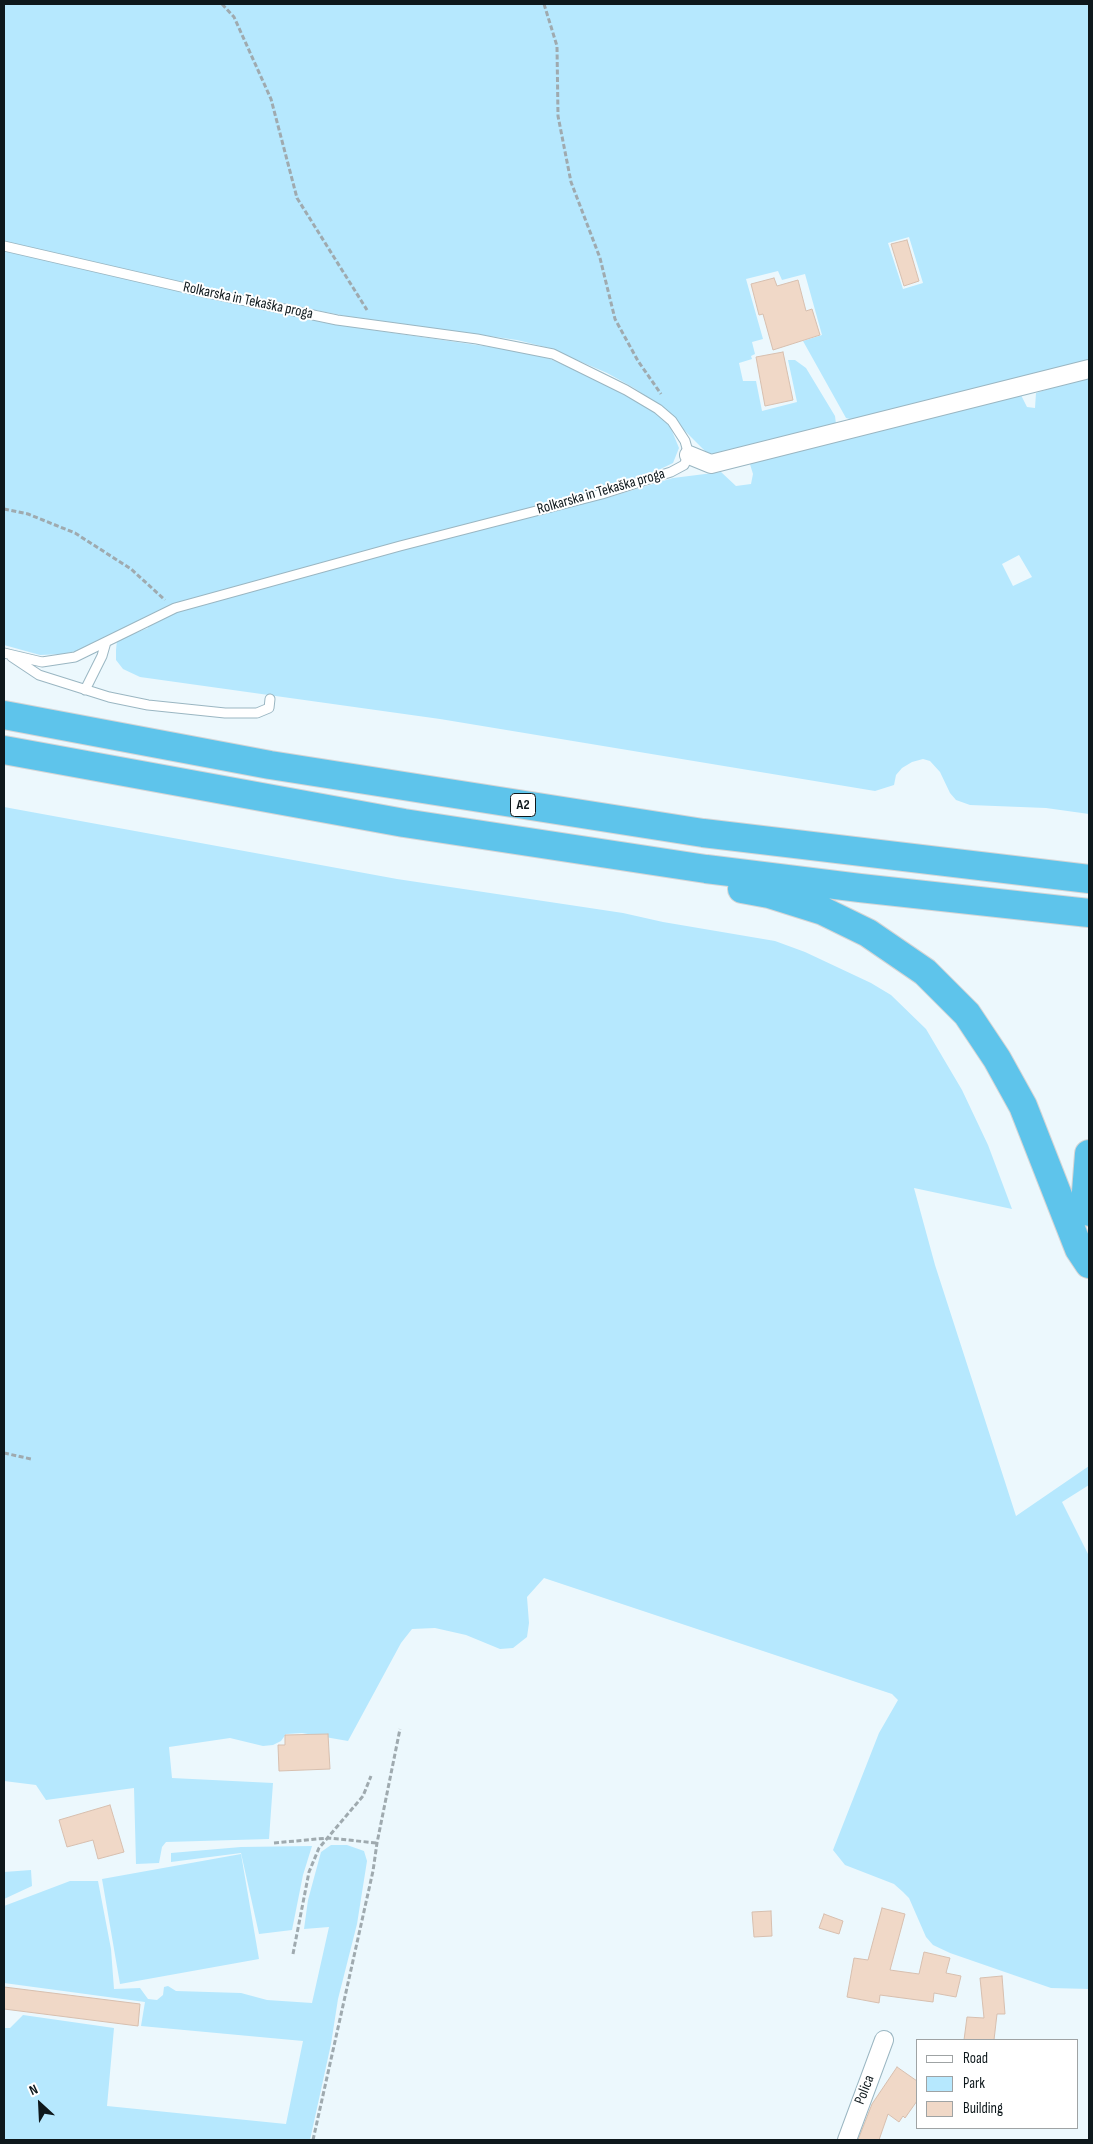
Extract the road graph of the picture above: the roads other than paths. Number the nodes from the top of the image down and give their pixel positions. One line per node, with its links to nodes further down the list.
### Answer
1 (4, 246): 3 (lane, Rolkarska in Tekaška proga)
2 (1089, 369): 3 (street)
3 (689, 455): 4 (lane, Rolkarska in Tekaška proga)
4 (106, 642): 5 (lane, Rolkarska in Tekaška proga); 6 (lane)
5 (6, 653): 6 (lane)
6 (85, 690): 7 (lane)
7 (270, 699)
8 (4, 716): 11 (highway, A2)
9 (4, 750): 10 (highway, A2)
10 (706, 869): 12 (highway, A2); 15 (highway)
11 (1089, 879)
12 (1089, 914)
13 (1089, 1154): 14 (highway)
14 (1089, 1212)
15 (1089, 1264)
16 (884, 2040): 17 (street, Polica)
17 (847, 2140)

